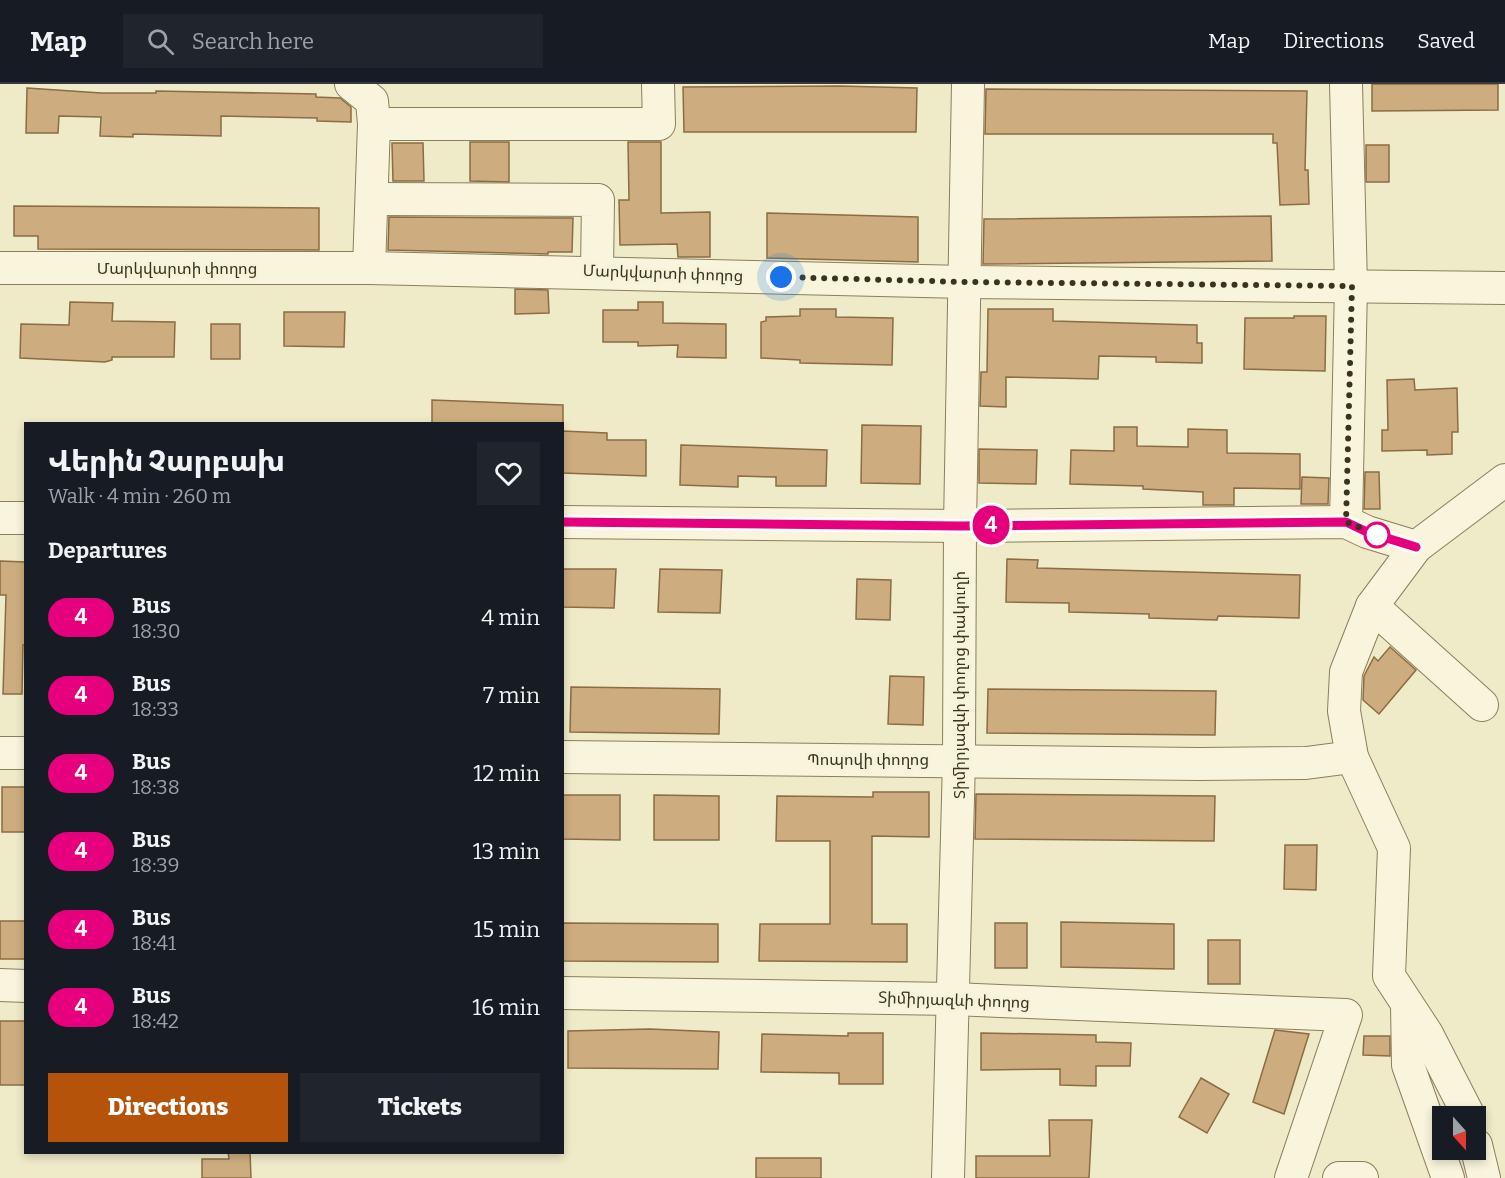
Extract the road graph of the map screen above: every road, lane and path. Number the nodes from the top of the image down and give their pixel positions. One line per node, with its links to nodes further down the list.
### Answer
1 (351, 84): 5 (street)
2 (658, 84): 5 (street)
3 (968, 84): 10 (street, Տիմիրյազևի փողոց փակուղի)
4 (1346, 84): 11 (street)
5 (374, 124): 6 (street)
6 (372, 200): 8 (street); 9 (street)
7 (0, 268): 8 (street, Մարկվարտի փողոց)
8 (369, 268): 9 (street, Մարկվարտի փողոց)
9 (597, 271): 10 (street, Մարկվարտի փողոց)
10 (965, 282): 11 (street, Մարկվարտի փողոց); 18 (street, Տիմիրյազևի փողոց փակուղի)
11 (1352, 286): 12 (street, Մարկվարտի փողոց); 17 (street)
12 (1505, 288)
13 (1505, 480): 19 (street)
14 (0, 518): 15 (street)
15 (24, 518)
16 (564, 522): 18 (street)
17 (1346, 522): 18 (street); 19 (street)
18 (960, 526): 26 (street, Տիմիրյազևի փողոց փակուղի)
19 (1416, 547): 20 (street)
20 (1372, 606): 21 (street); 25 (street)
21 (1482, 705)
22 (0, 753): 23 (street)
23 (24, 753)
24 (564, 757): 26 (street, Պոպովի փողոց)
25 (1353, 757): 26 (street, Պոպովի փողոց); 31 (street)
26 (959, 760): 30 (street, Տիմիրյազևի փողոց փակուղի)
27 (0, 985): 28 (street)
28 (24, 986)
29 (564, 993): 30 (street, Տիմիրյազևի փողոց)
30 (952, 999): 34 (street, Տիմիրյազևի փողոց փակուղի); 35 (street, Տիմիրյազևի փողոց)
31 (1407, 1004): 32 (street); 38 (street)
32 (1464, 1106)
33 (1480, 1160): 39 (street)
34 (948, 1178)
35 (1291, 1178)
36 (1339, 1178): 37 (street)
37 (1362, 1178)
38 (1448, 1178)
39 (1484, 1178)

